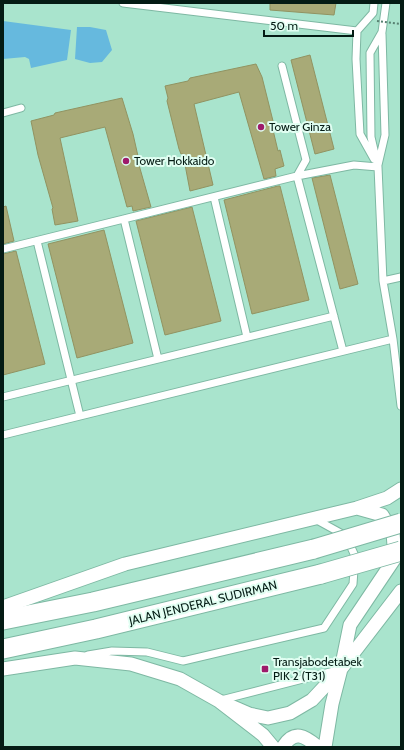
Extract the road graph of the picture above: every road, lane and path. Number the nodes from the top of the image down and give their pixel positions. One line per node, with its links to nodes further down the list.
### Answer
1 (123, 3): 6 (lane)
2 (374, 3): 6 (lane)
3 (386, 3): 7 (lane)
4 (377, 21): 5 (path, bridge)
5 (401, 24)
6 (357, 31): 11 (lane)
7 (382, 32): 11 (lane); 11 (lane)
8 (282, 66): 12 (lane)
9 (20, 108): 10 (lane)
10 (3, 113)
11 (378, 167): 12 (lane); 18 (lane)
12 (297, 176): 13 (lane); 19 (lane)
13 (214, 197): 14 (lane); 20 (lane)
14 (124, 219): 15 (lane); 23 (lane)
15 (37, 241): 16 (lane); 24 (lane)
16 (3, 249)
17 (401, 277): 18 (lane)
18 (383, 281): 21 (lane)
19 (334, 316): 20 (lane); 22 (lane)
20 (247, 337): 23 (lane)
21 (393, 339): 22 (lane); 26 (lane)
22 (343, 351): 27 (lane)
23 (158, 359): 24 (lane)
24 (71, 380): 25 (lane); 27 (lane)
25 (3, 397)
26 (401, 406)
27 (80, 416): 28 (lane)
28 (3, 435)
29 (401, 489): 30 (street)
30 (357, 508): 31 (street); 40 (street)
31 (313, 518): 35 (street); 38 (lane)
32 (401, 523): 36 (main road, bridge)
33 (401, 551): 37 (main road, JALAN JENDERAL SUDIRMAN, bridge)
34 (401, 591): 40 (street)
35 (3, 607)
36 (3, 620)
37 (3, 649)
38 (75, 658): 39 (street); 41 (street)
39 (3, 669)
40 (341, 669): 41 (lane); 41 (street); 45 (street)
41 (219, 701): 42 (street)
42 (273, 747)
43 (283, 747): 44 (street)
44 (318, 747)
45 (325, 747)

